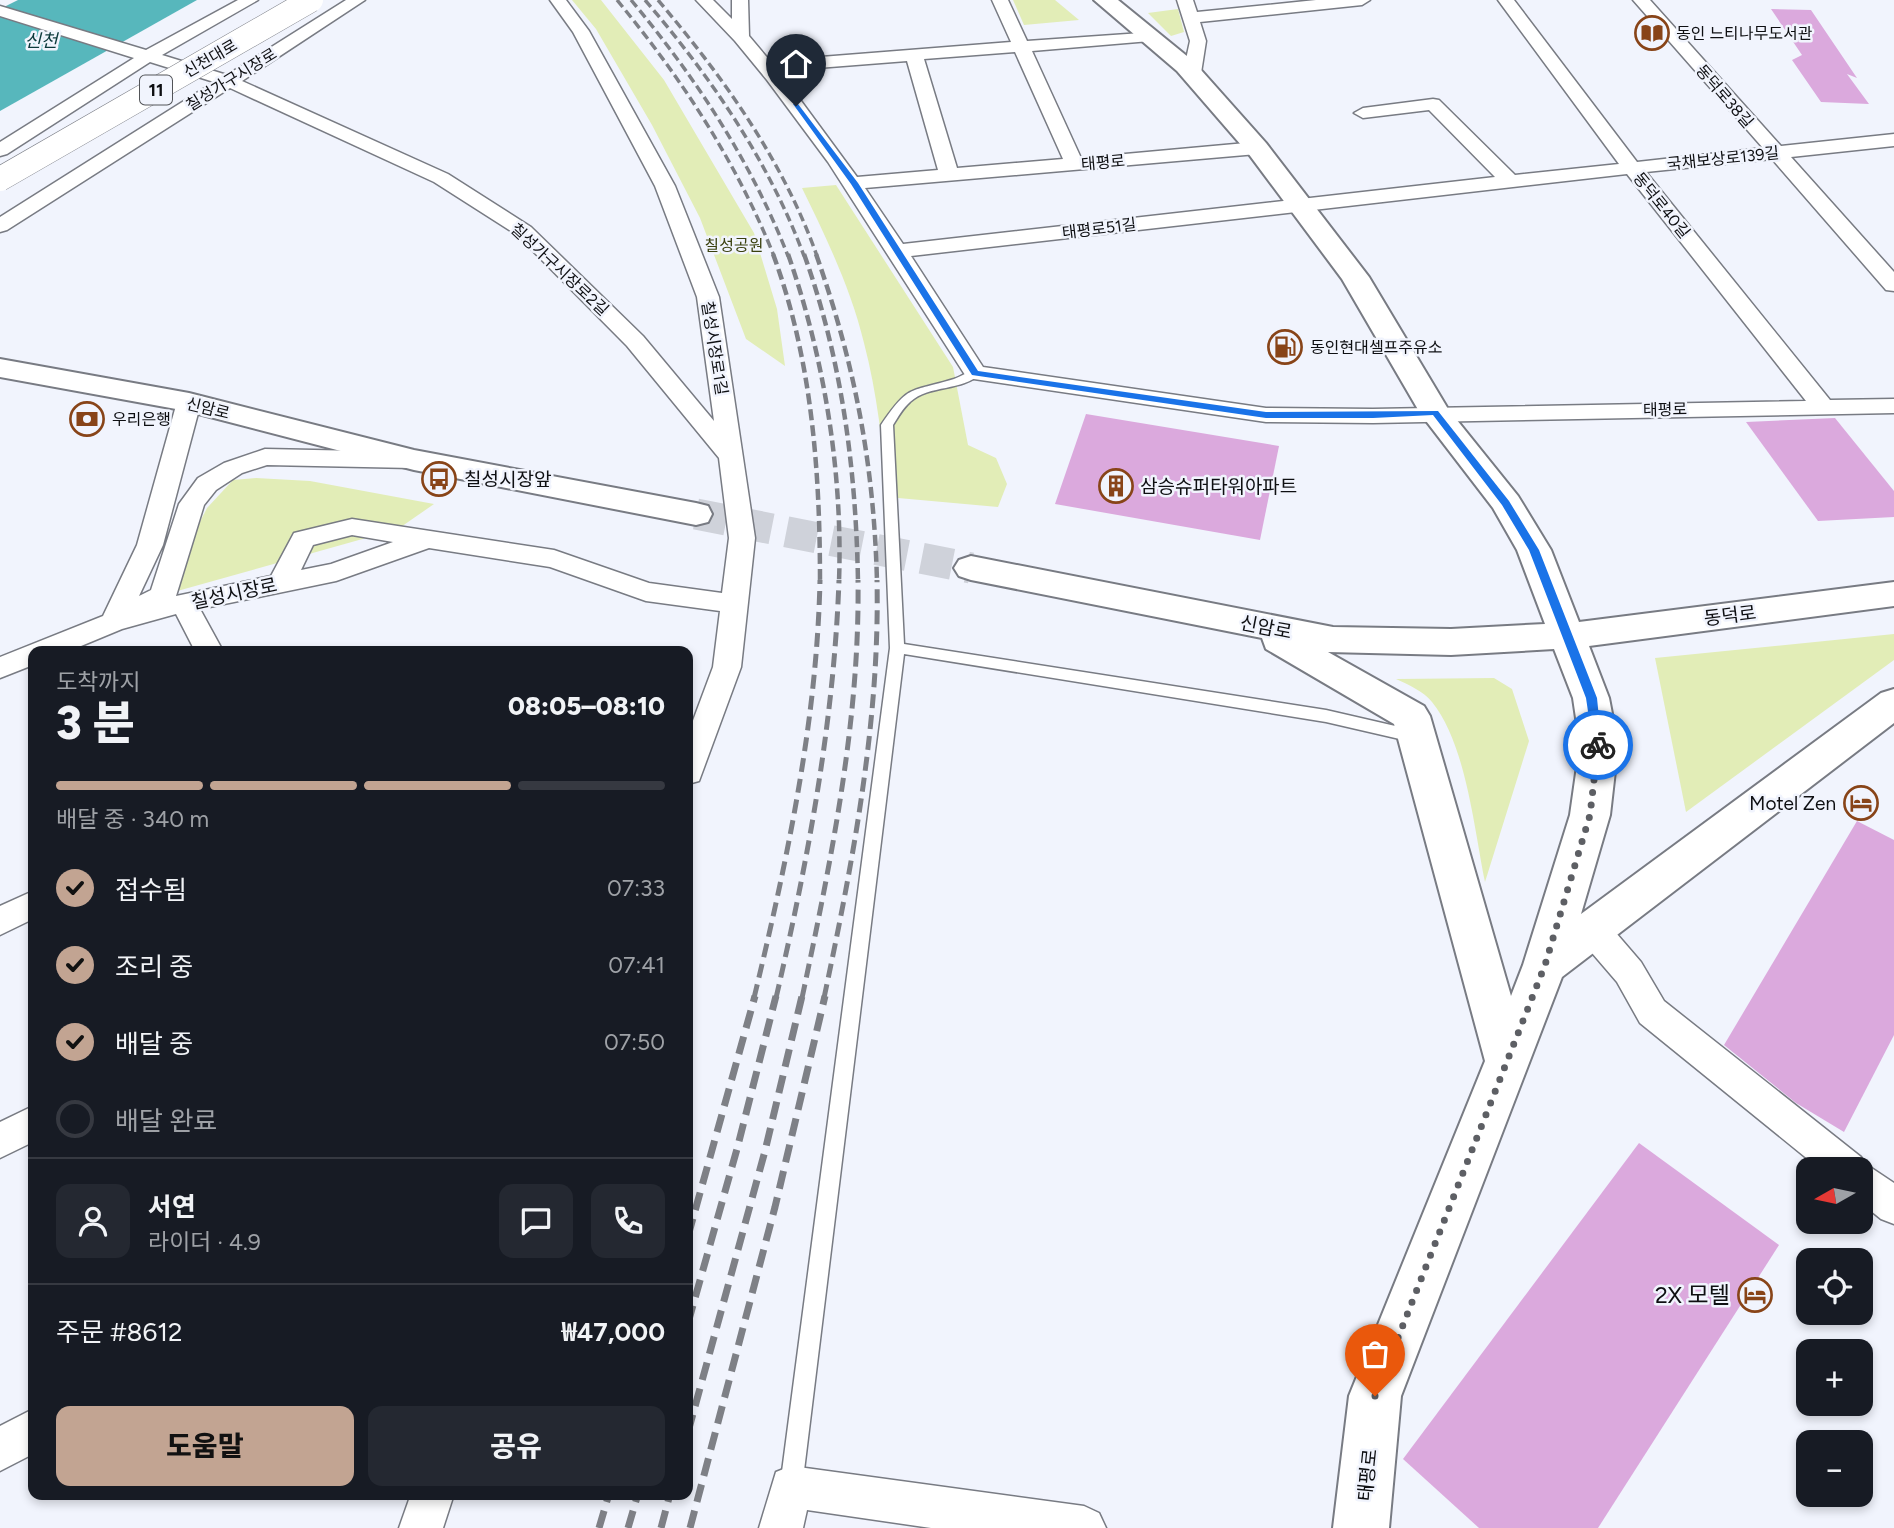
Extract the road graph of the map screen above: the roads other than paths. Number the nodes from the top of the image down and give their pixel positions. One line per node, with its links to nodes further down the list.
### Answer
1 (250, 0): 20 (street)
2 (280, 0): 29 (main road, 신천대로 / 11)
3 (311, 0): 33 (main road, 신천대로 / 11, bridge)
4 (357, 0): 23 (street, 칠성가구시장로)
5 (558, 0): 47 (street, 칠성시장로1길)
6 (704, 0): 17 (street)
7 (740, 0): 17 (street)
8 (1000, 0): 18 (street)
9 (1105, 0): 16 (main road, 태평로)
10 (1185, 0): 15 (street)
11 (1362, 0): 15 (street)
12 (1506, 0): 31 (street, 동덕로40길)
13 (1641, 0): 28 (street, 동덕로38길)
14 (0, 11): 20 (street, 칠성가구시장로2길)
15 (1192, 18): 22 (street)
16 (1150, 36): 18 (street); 22 (main road, 태평로)
17 (741, 37): 21 (street)
18 (1020, 47): 19 (street); 30 (street)
19 (914, 55): 21 (street); 32 (street)
20 (148, 56): 23 (street, 칠성가구시장로2길); 27 (street)
21 (767, 67): 35 (street)
22 (1192, 73): 26 (main road, 태평로)
23 (228, 81): 37 (street, 칠성가구시장로); 47 (street, 칠성가구시장로2길)
24 (1363, 113): 34 (street)
25 (1894, 140): 28 (street, 국채보상로139길)
26 (1257, 148): 30 (street, 태평로); 36 (main road, 태평로)
27 (0, 150)
28 (1774, 153): 31 (street, 국채보상로139길); 39 (street, 동덕로38길)
29 (0, 159)
30 (1074, 164): 32 (street, 태평로)
31 (1633, 168): 34 (street, 국채보상로139길); 44 (street, 동덕로40길)
32 (949, 175): 35 (street, 태평로)
33 (0, 178)
34 (1510, 181): 36 (street, 국채보상로139길)
35 (854, 183): 38 (street)
36 (1299, 204): 38 (street, 태평로51길); 45 (main road, 태평로)
37 (0, 226)
38 (899, 251): 41 (street)
39 (1894, 285)
40 (0, 368): 42 (main road, 신암로)
41 (975, 373): 45 (street, 태평로); 60 (lane)
42 (189, 402): 46 (main road, 신암로); 55 (street)
43 (1894, 406): 44 (street, 태평로)
44 (1823, 407): 45 (street, 태평로)
45 (1435, 412): 57 (main road, 태평로)
46 (414, 460): 48 (main road, 신암로); 55 (street, 신암로)
47 (733, 460): 54 (street, 칠성시장로1길)
48 (696, 514)
49 (429, 539): 51 (street, 칠성시장로); 51 (street); 54 (street)
50 (971, 568): 56 (main road, 신암로)
51 (281, 583): 53 (street, 칠성시장로)
52 (1894, 594): 57 (main road, 동덕로)
53 (183, 603): 55 (street, 칠성시장로); 59 (street)
54 (734, 604): 65 (street, 칠성시장로1길)
55 (113, 622): 58 (street, 칠성시장로)
56 (1250, 624): 57 (main road, 신암로); 64 (main road)
57 (1566, 636): 69 (main road, 태평로)
58 (54, 646)
59 (206, 646)
60 (897, 648): 64 (lane); 78 (lane)
61 (28, 656): 62 (street)
62 (0, 668)
63 (1894, 703): 68 (main road)
64 (1417, 737): 70 (main road)
65 (693, 759)
66 (28, 906): 67 (street)
67 (0, 920)
68 (1592, 929): 69 (main road); 73 (street)
69 (1545, 965): 70 (main road, 태평로)
70 (1507, 1060): 83 (main road, 태평로)
71 (28, 1126): 72 (street)
72 (0, 1141)
73 (1833, 1157)
74 (1873, 1189): 75 (street)
75 (1894, 1206)
76 (28, 1433): 77 (street)
77 (0, 1450)
78 (791, 1487): 81 (street); 82 (street)
79 (431, 1500): 80 (street)
80 (421, 1528)
81 (781, 1528)
82 (1084, 1528)
83 (1361, 1528)

